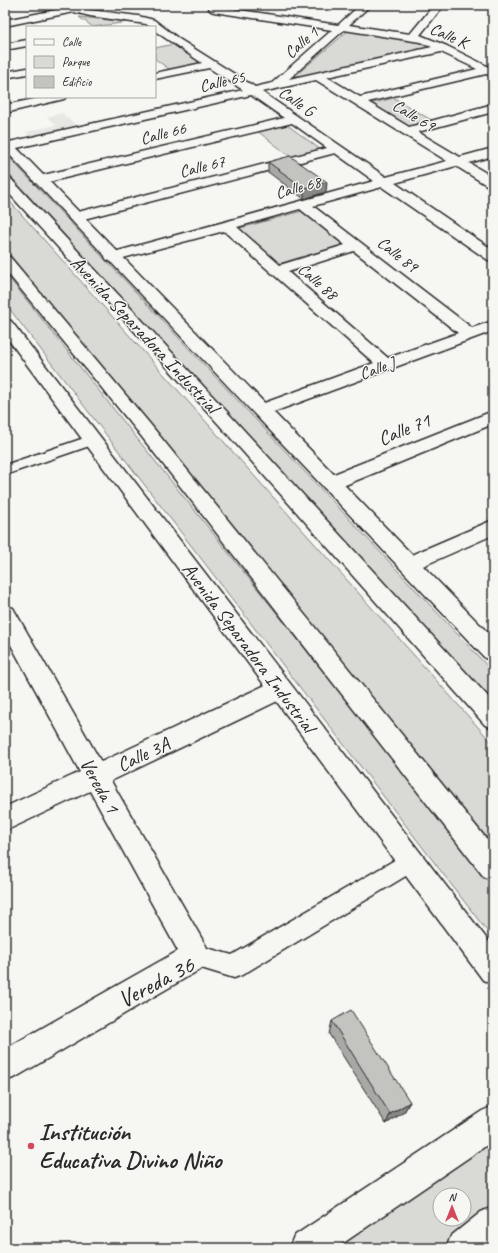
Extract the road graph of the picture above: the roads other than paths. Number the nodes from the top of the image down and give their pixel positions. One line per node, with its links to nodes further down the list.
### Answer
1 (366, 5): 12 (street, Calle 1)
2 (439, 5): 13 (street)
3 (71, 7): 7 (street, Calle G); 8 (street)
4 (217, 7): 6 (street)
5 (284, 9): 6 (street)
6 (274, 18): 12 (street)
7 (144, 20): 9 (street); 10 (street, Calle G)
8 (5, 23)
9 (116, 26)
10 (155, 26)
11 (156, 27): 14 (street, Calle G)
12 (341, 28): 13 (street, Calle K); 25 (street, Calle 1)
13 (413, 37): 18 (street, Calle K)
14 (175, 41): 16 (street); 19 (street, Calle G)
15 (26, 43): 17 (street)
16 (162, 44)
17 (5, 48)
18 (443, 48): 21 (street, Calle K); 24 (street, Calle 65)
19 (211, 64): 23 (street); 26 (street, Calle G)
20 (26, 71): 22 (street)
21 (490, 72): 28 (street)
22 (5, 75)
23 (156, 76)
24 (317, 76): 25 (street, Calle 65); 28 (street, Calle 69)
25 (274, 86): 26 (street, Calle 65)
26 (253, 91): 31 (street, Calle G); 33 (street, Calle 65)
27 (55, 98): 30 (street)
28 (358, 101): 32 (street, Calle 69)
29 (493, 108): 32 (street)
30 (5, 109)
31 (294, 119): 34 (street, Calle G); 37 (street, Calle 66)
32 (407, 131): 36 (street, Calle 69)
33 (6, 144): 37 (street, Avenida Separadora Industrial)
34 (337, 149): 39 (street, Calle G); 42 (street, Calle 67)
35 (493, 152): 36 (street, Calle 68)
36 (458, 162): 39 (street, Calle 68); 40 (street, Calle 69)
37 (40, 180): 42 (street, Avenida Separadora Industrial)
38 (5, 181): 63 (street, Avenida Separadora Industrial)
39 (384, 182): 41 (street, Calle 68); 46 (street, Calle G)
40 (493, 183)
41 (302, 204): 43 (street, Calle 68); 44 (street, Calle 89)
42 (75, 217): 45 (street, Avenida Separadora Industrial)
43 (226, 225): 45 (street, Calle 68); 48 (street, Calle 88)
44 (356, 246): 48 (street); 51 (street, Calle 89)
45 (112, 257): 53 (street, Avenida Separadora Industrial)
46 (493, 257)
47 (5, 260): 67 (street)
48 (278, 270): 52 (street, Calle 88)
49 (5, 324): 55 (street, Avenida Separadora Industrial)
50 (493, 326): 51 (street, Calle J)
51 (470, 335): 52 (street, Calle J)
52 (386, 365): 53 (street, Calle J)
53 (262, 410): 57 (street, Avenida Separadora Industrial)
54 (493, 417): 57 (street, Calle 71)
55 (93, 440): 56 (street); 62 (street, Avenida Separadora Industrial)
56 (5, 470)
57 (332, 482): 59 (street, Avenida Separadora Industrial)
58 (493, 527): 59 (street)
59 (409, 564): 61 (street, Avenida Separadora Industrial)
60 (5, 614): 64 (street, Vereda 1)
61 (493, 652)
62 (280, 689): 64 (street, Calle 3A); 66 (street, Avenida Separadora Industrial)
63 (493, 718)
64 (96, 776): 65 (street, Calle 3A); 68 (street, Vereda 1)
65 (5, 819)
66 (412, 861): 68 (street, Vereda 36); 69 (street, Avenida Separadora Industrial)
67 (493, 868)
68 (196, 956): 70 (street, Vereda 36)
69 (493, 970)
70 (5, 1066)
71 (493, 1122): 73 (street)
72 (493, 1224): 74 (street)
73 (306, 1248)
74 (463, 1248)

